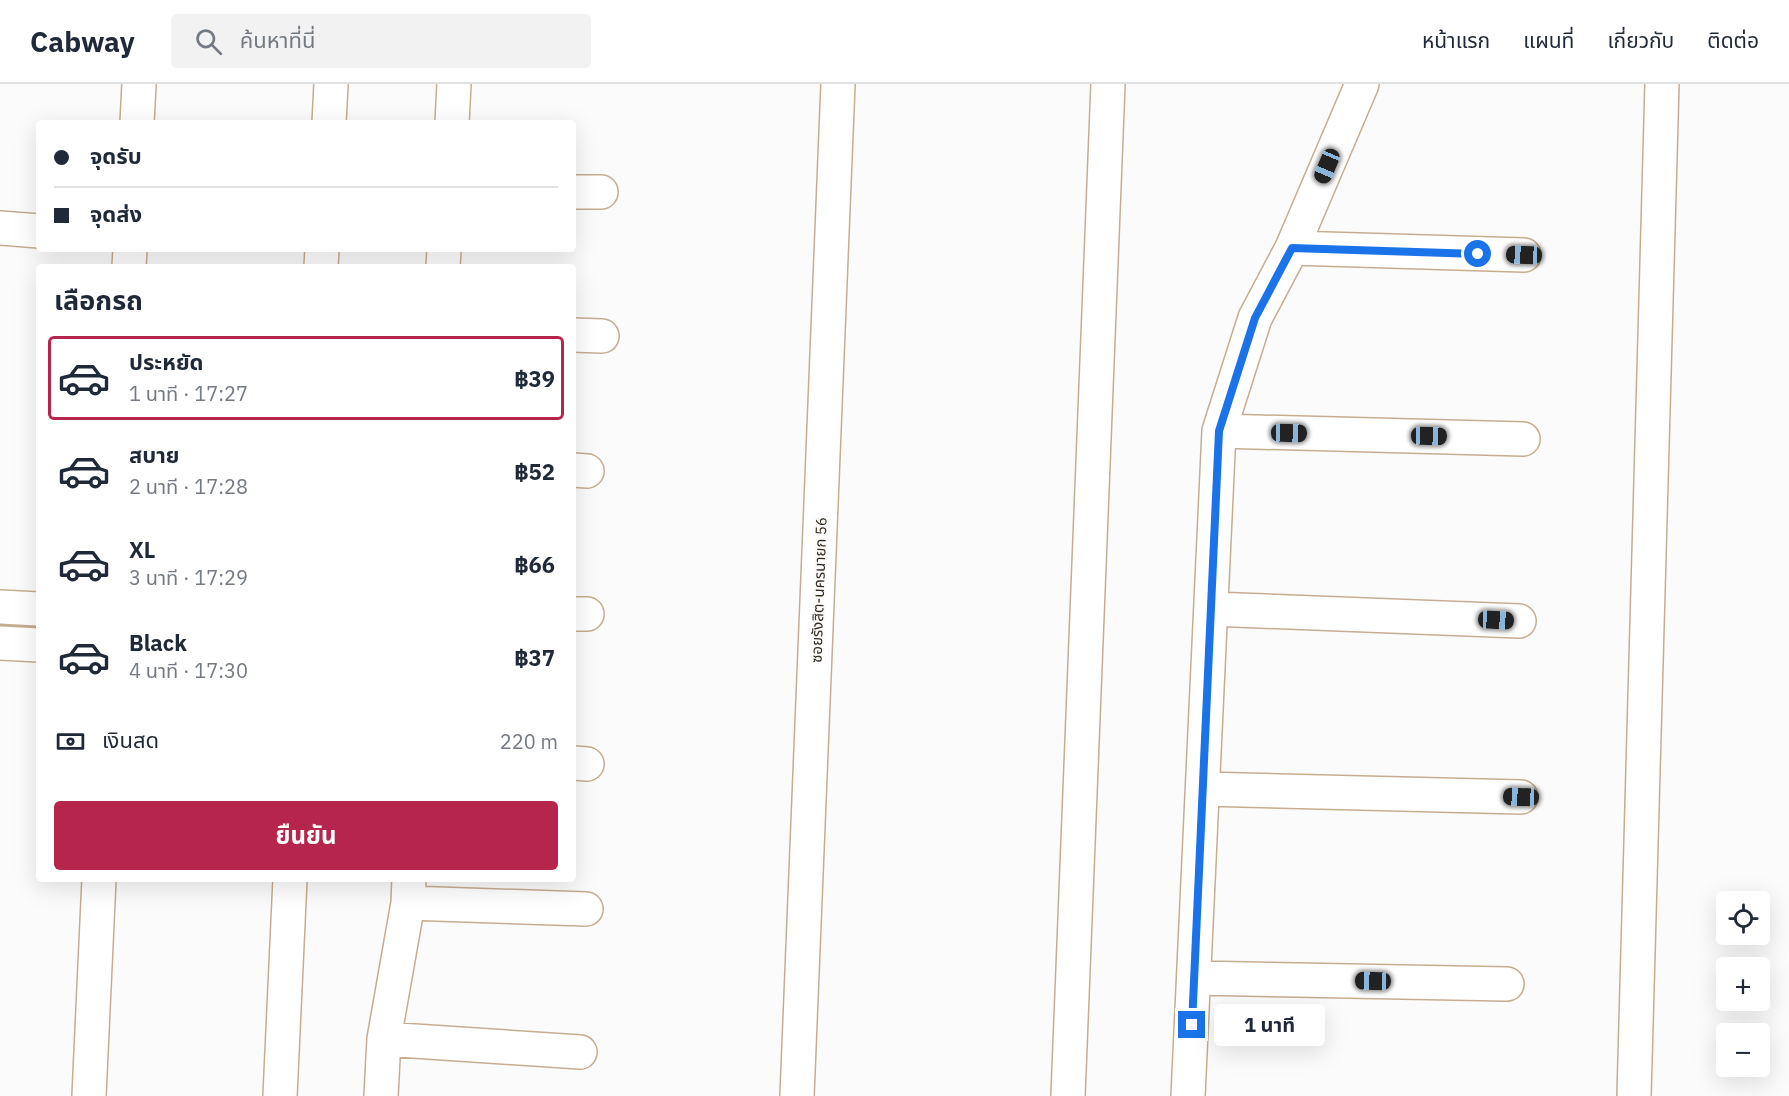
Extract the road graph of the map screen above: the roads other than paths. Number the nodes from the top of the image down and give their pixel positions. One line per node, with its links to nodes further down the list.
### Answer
1 (139, 84): 8 (street)
2 (331, 84): 9 (street)
3 (454, 84): 10 (street)
4 (838, 84): 36 (street, ซอยรังสิต-นครนายก 56)
5 (1108, 84): 37 (street)
6 (1362, 84): 13 (street)
7 (1662, 84): 39 (street)
8 (137, 120)
9 (328, 120)
10 (452, 120)
11 (0, 228): 12 (street)
12 (36, 231)
13 (1292, 248): 14 (street); 15 (street)
14 (1524, 255)
15 (1219, 431): 16 (street); 19 (street)
16 (1523, 439)
17 (0, 606): 18 (street)
18 (36, 609)
19 (1211, 609): 20 (street); 23 (street)
20 (1519, 621)
21 (0, 643): 22 (street)
22 (36, 645)
23 (1203, 789): 24 (street); 29 (street)
24 (1521, 797)
25 (99, 882): 33 (street)
26 (290, 882): 34 (street)
27 (408, 891): 28 (street); 31 (street)
28 (586, 909)
29 (1194, 978): 30 (street); 38 (street)
30 (1507, 984)
31 (384, 1039): 32 (street); 35 (street)
32 (580, 1052)
33 (89, 1096)
34 (280, 1096)
35 (381, 1096)
36 (797, 1096)
37 (1068, 1096)
38 (1188, 1096)
39 (1634, 1096)

